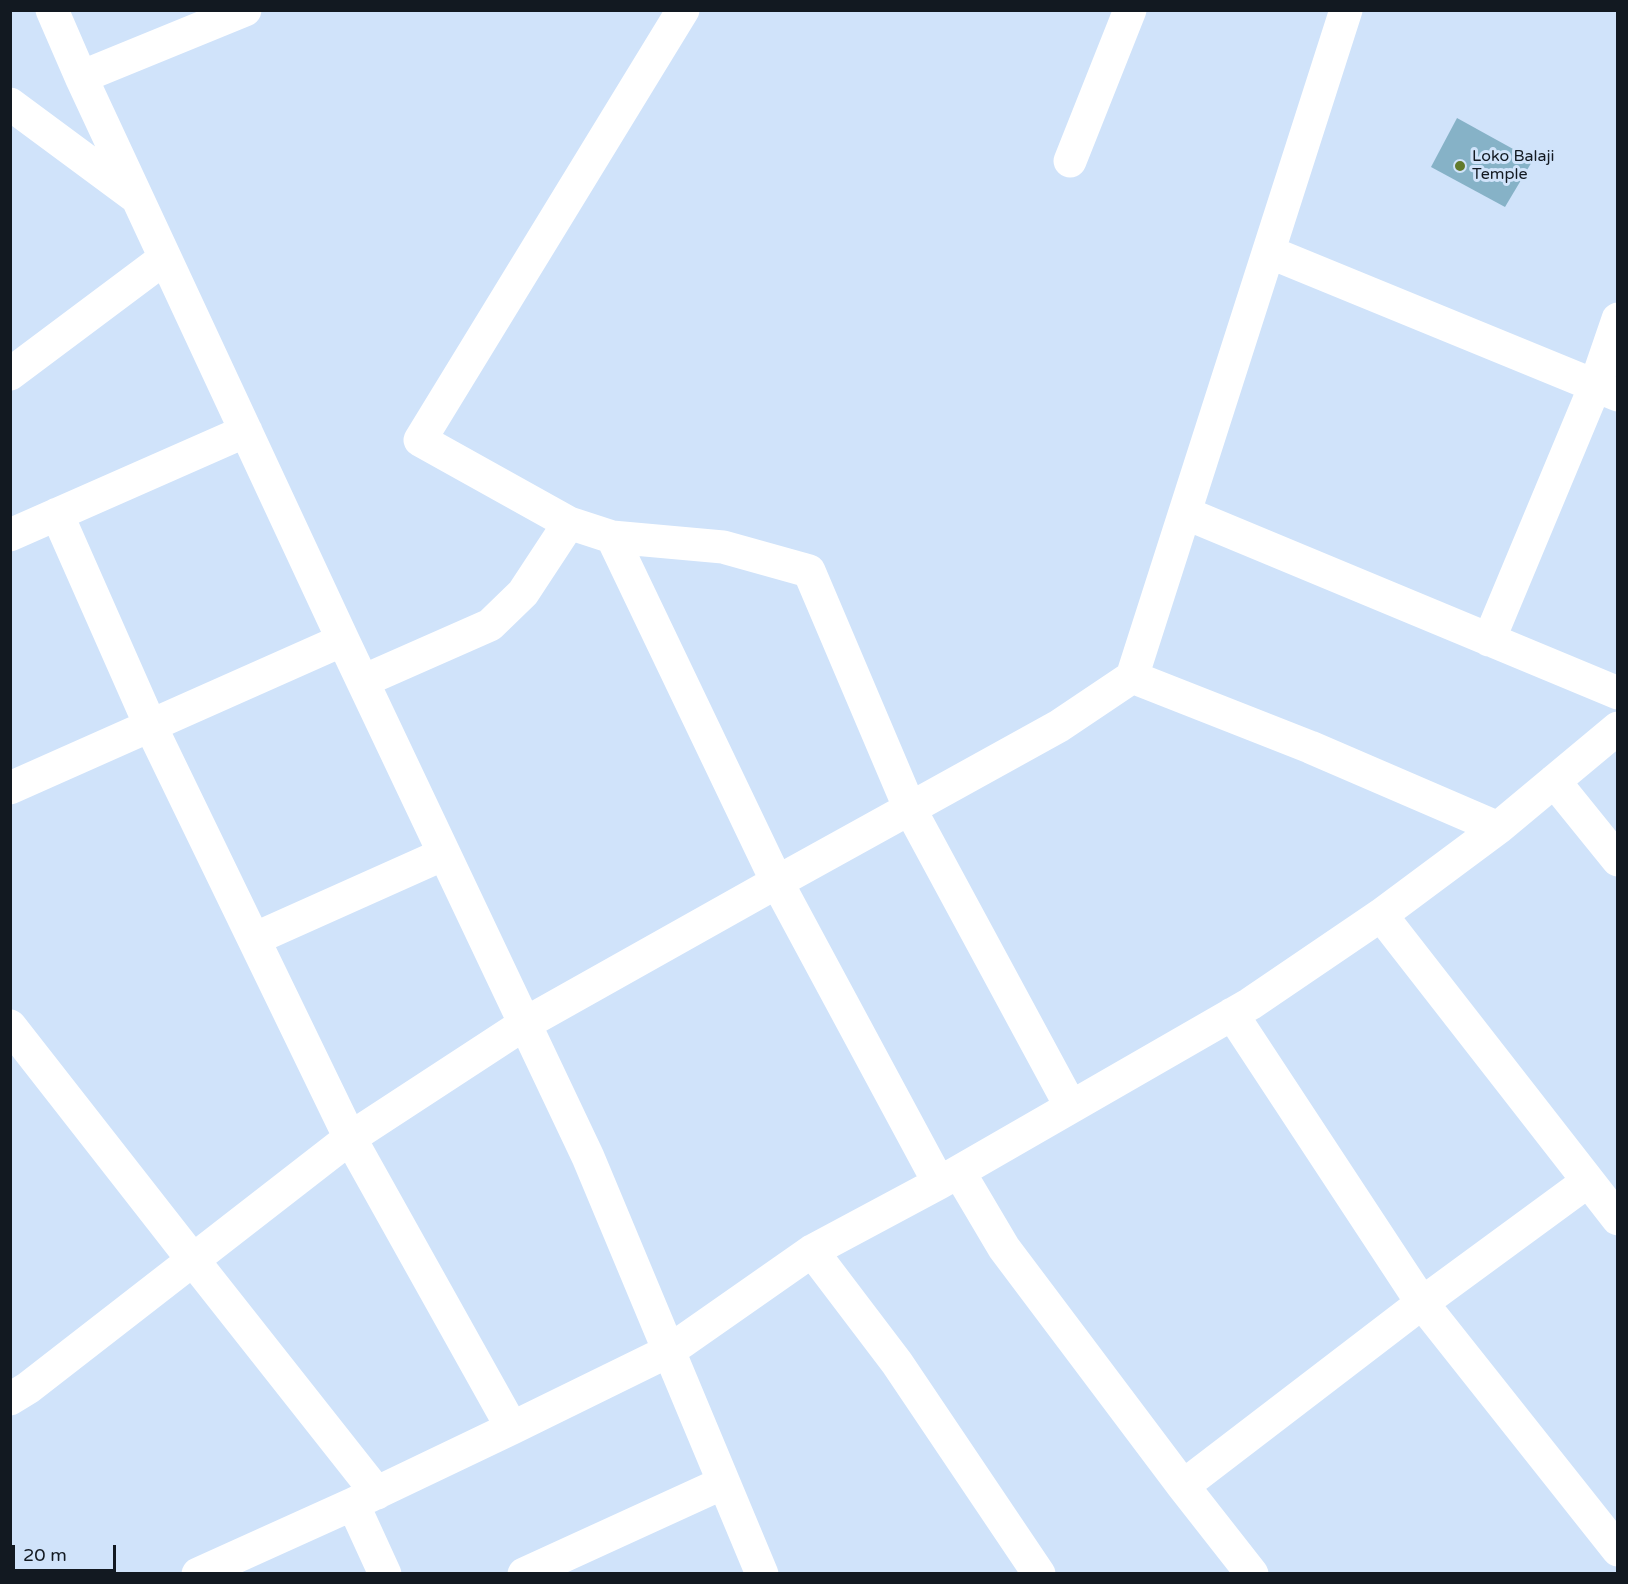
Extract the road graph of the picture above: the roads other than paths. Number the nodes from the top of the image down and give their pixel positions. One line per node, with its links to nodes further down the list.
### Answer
1 (52, 10): 6 (street)
2 (245, 10): 6 (street)
3 (683, 10): 18 (street)
4 (1130, 10): 8 (street)
5 (1346, 10): 10 (street)
6 (81, 77): 9 (street)
7 (10, 104): 9 (street)
8 (1070, 161)
9 (137, 197): 11 (street)
10 (1269, 252): 14 (street); 16 (street)
11 (165, 258): 13 (street); 15 (street)
12 (1617, 319): 14 (street)
13 (10, 374)
14 (1606, 391): 22 (street)
15 (246, 431): 17 (street); 21 (street)
16 (1185, 513): 22 (street); 23 (street)
17 (57, 514): 19 (street); 26 (street)
18 (569, 523): 20 (street); 24 (street)
19 (10, 535)
20 (612, 537): 30 (street); 34 (street)
21 (343, 640): 24 (street); 26 (street)
22 (1489, 640): 25 (street)
23 (1132, 677): 30 (street); 31 (street)
24 (363, 681): 32 (street)
25 (1617, 693)
26 (151, 727): 29 (street); 36 (street)
27 (1617, 728): 28 (street)
28 (1554, 781): 31 (street); 33 (street)
29 (10, 789)
30 (910, 810): 34 (street); 40 (street)
31 (1498, 828): 35 (street)
32 (444, 854): 36 (street); 38 (street)
33 (1617, 860)
34 (777, 882): 38 (street); 42 (street)
35 (1381, 915): 37 (street); 43 (street)
36 (254, 939): 41 (street)
37 (1232, 1014): 40 (street); 47 (street)
38 (526, 1023): 41 (street); 48 (street)
39 (10, 1026): 46 (street)
40 (1071, 1107): 42 (street)
41 (350, 1138): 46 (street); 50 (street)
42 (949, 1178): 45 (street); 52 (street)
43 (1587, 1182): 44 (street); 47 (street)
44 (1617, 1219)
45 (812, 1251): 48 (street); 59 (street)
46 (193, 1260): 49 (street); 53 (street)
47 (1422, 1303): 52 (street); 54 (street)
48 (669, 1350): 50 (street); 51 (street)
49 (16, 1384)
50 (513, 1428): 53 (street)
51 (723, 1484): 57 (street); 58 (street)
52 (1183, 1486): 60 (street)
53 (365, 1498): 55 (street); 56 (street)
54 (1617, 1550)
55 (198, 1574)
56 (385, 1574)
57 (524, 1574)
58 (762, 1574)
59 (1039, 1574)
60 (1252, 1574)

